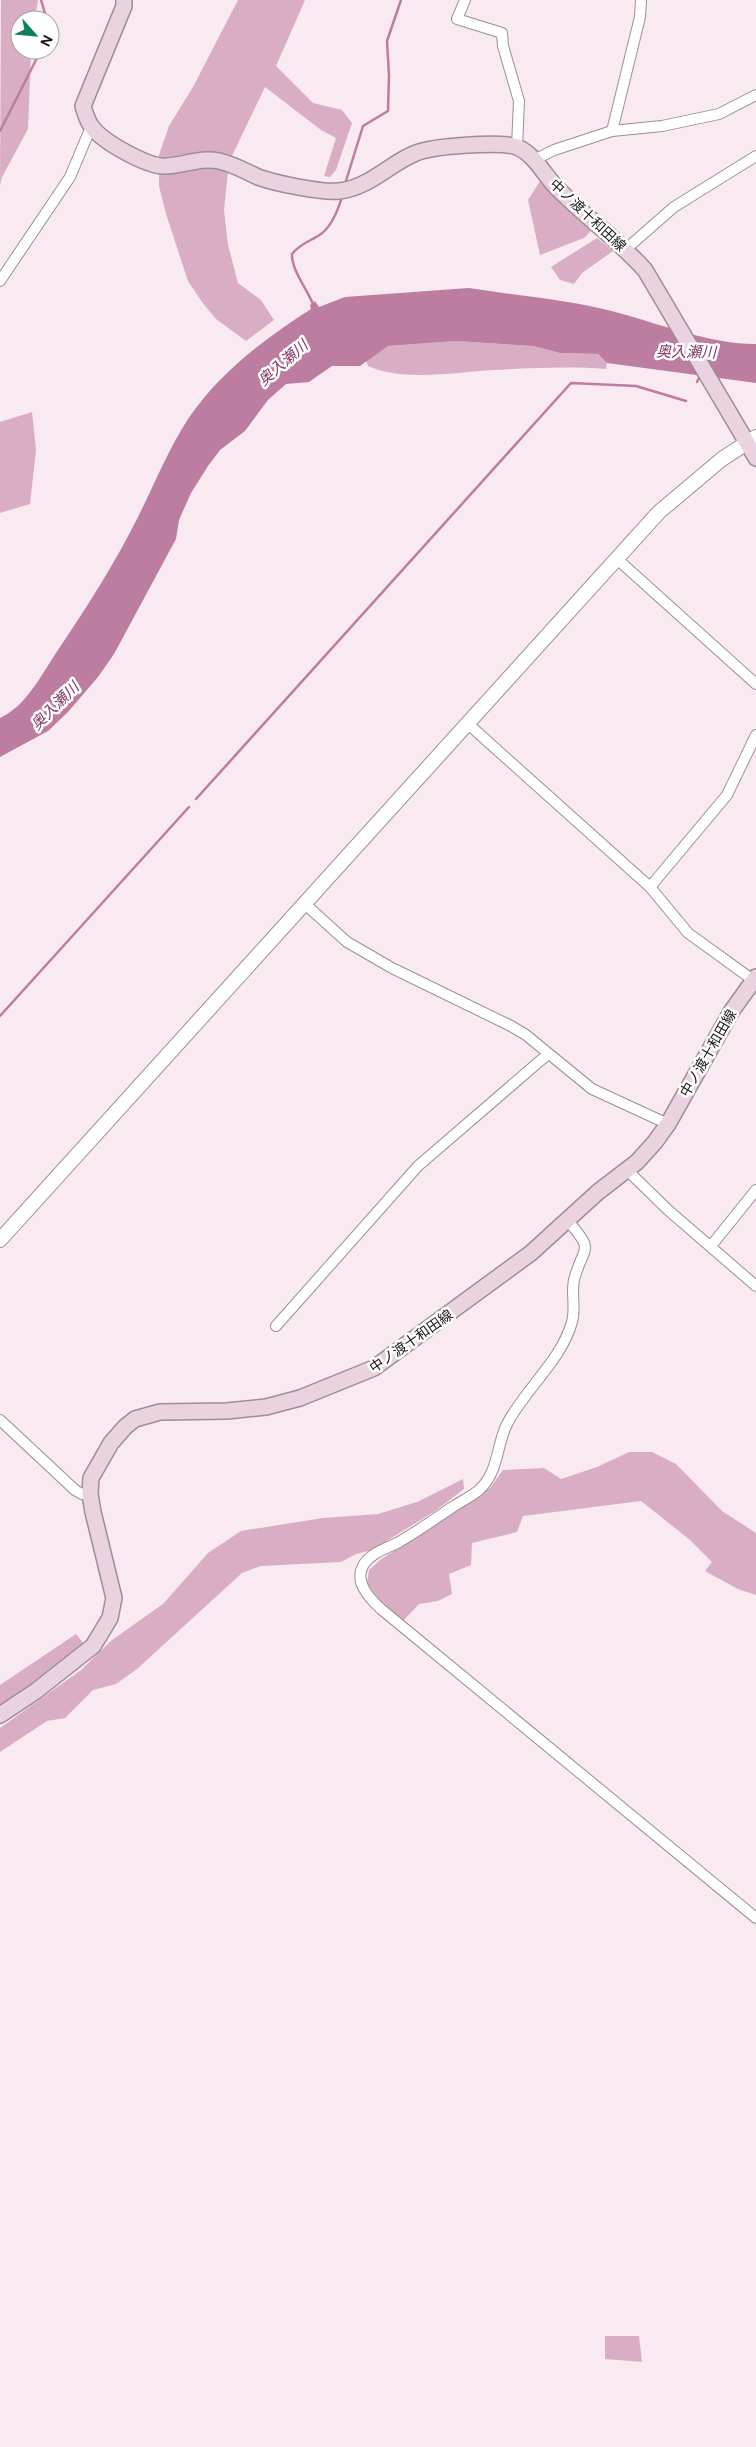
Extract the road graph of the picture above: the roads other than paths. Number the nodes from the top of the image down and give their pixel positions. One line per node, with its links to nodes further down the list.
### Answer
1 (124, 0): 5 (main road)
2 (465, 0): 7 (street)
3 (641, 0): 6 (street)
4 (756, 95): 6 (street)
5 (91, 127): 7 (main road); 11 (street)
6 (612, 131): 9 (street)
7 (517, 147): 9 (main road, 中ノ渡十和田線)
8 (756, 156): 10 (street)
9 (534, 160): 10 (main road, 中ノ渡十和田線)
10 (626, 249): 12 (main road, 中ノ渡十和田線)
11 (0, 280)
12 (751, 439): 13 (main road, 中ノ渡十和田線); 14 (street)
13 (756, 458)
14 (616, 558): 15 (street); 16 (street)
15 (756, 684)
16 (467, 723): 18 (street); 19 (street)
17 (756, 735): 18 (street)
18 (650, 887): 20 (street)
19 (305, 904): 21 (street); 26 (street)
20 (754, 982): 22 (main road, 中ノ渡十和田線)
21 (548, 1054): 22 (street); 29 (street)
22 (668, 1124): 23 (main road, 中ノ渡十和田線)
23 (628, 1170): 25 (main road, 中ノ渡十和田線); 27 (street)
24 (756, 1190): 27 (street)
25 (568, 1221): 31 (main road, 中ノ渡十和田線); 33 (street)
26 (0, 1240)
27 (711, 1246): 28 (street)
28 (756, 1286)
29 (276, 1326)
30 (0, 1420): 31 (street)
31 (90, 1494): 32 (main road, 中ノ渡十和田線)
32 (0, 1715)
33 (756, 1918)

